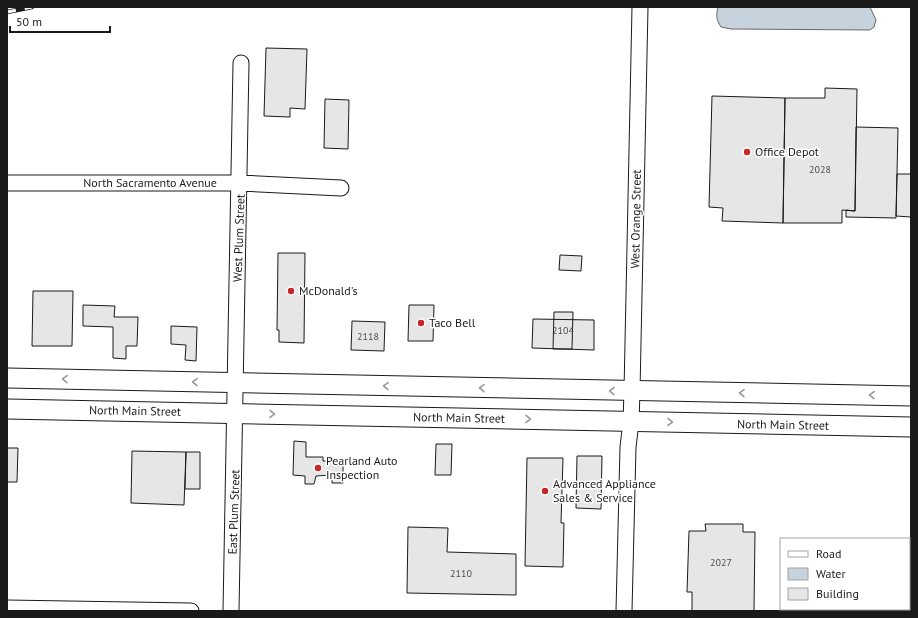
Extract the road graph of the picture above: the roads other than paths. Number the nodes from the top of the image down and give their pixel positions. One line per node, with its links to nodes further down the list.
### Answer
1 (641, 10): 8 (street, West Orange Street)
2 (241, 63): 4 (street, West Plum Street)
3 (7, 183): 4 (street, North Sacramento Avenue)
4 (240, 183): 5 (street, North Sacramento Avenue); 7 (street, West Plum Street)
5 (341, 188)
6 (7, 378): 7 (main road, one-way to 6)
7 (234, 383): 8 (main road, one-way to 7); 11 (street, West Plum Street)
8 (632, 391): 9 (main road, one-way to 8); 12 (street, West Orange Street)
9 (911, 396)
10 (7, 408): 11 (main road, North Main Street)
11 (233, 413): 12 (main road, North Main Street, one-way to 12); 16 (street, East Plum Street)
12 (631, 422): 13 (main road, North Main Street, one-way to 13); 17 (street, West Orange Street)
13 (911, 427)
14 (7, 608): 15 (street)
15 (191, 611)
16 (231, 611)
17 (624, 611)

